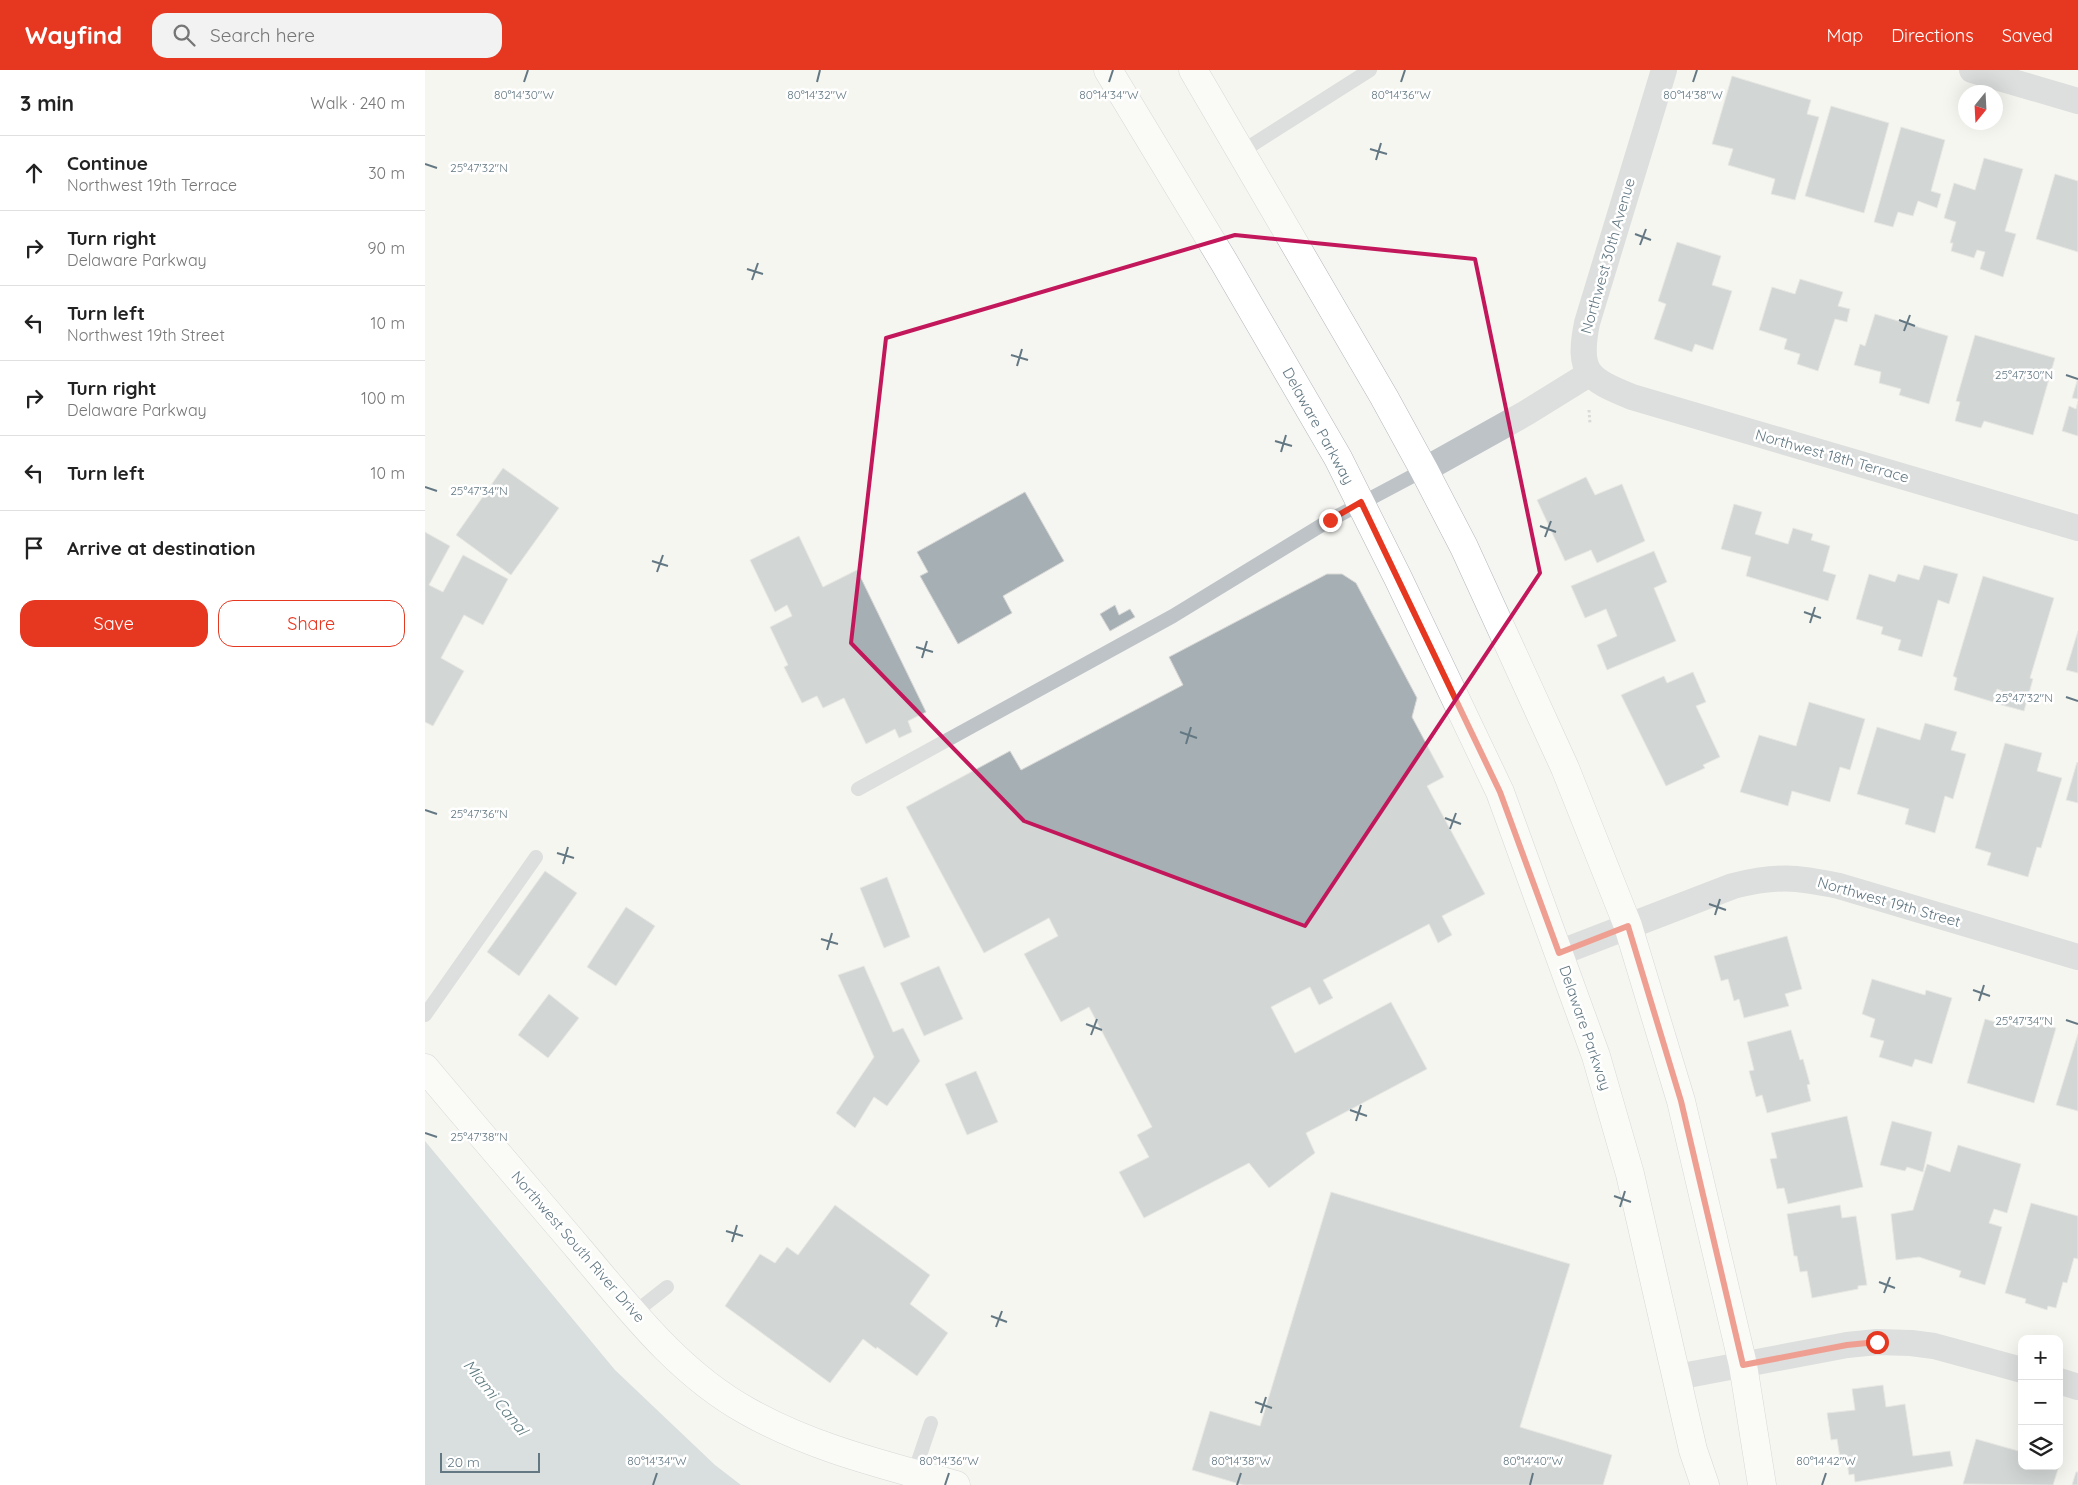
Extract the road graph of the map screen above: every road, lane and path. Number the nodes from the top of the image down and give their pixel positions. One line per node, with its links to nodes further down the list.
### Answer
1 (1108, 70): 12 (street, Delaware Parkway)
2 (1193, 70): 7 (street)
3 (1370, 70): 7 (lane)
4 (1664, 70): 8 (street, Northwest 30th Avenue)
5 (1972, 70): 6 (street)
6 (2078, 101)
7 (1241, 152): 11 (street)
8 (1589, 374): 11 (street); 13 (street, Northwest 18th Terrace)
9 (1589, 410): 10 (path)
10 (1590, 424)
11 (1424, 470): 12 (lane); 16 (street)
12 (1361, 502): 14 (lane); 17 (street, Delaware Parkway)
13 (2078, 528)
14 (858, 789)
15 (536, 857): 19 (lane)
16 (1628, 926): 17 (street, Northwest 19th Street); 18 (street, Northwest 19th Street); 23 (street)
17 (1559, 953): 25 (street, Delaware Parkway)
18 (2078, 957)
19 (425, 1015)
20 (425, 1068): 22 (street, Northwest South River Drive)
21 (667, 1287): 22 (lane)
22 (634, 1313): 30 (street, Northwest South River Drive)
23 (1743, 1365): 24 (street); 25 (street); 34 (street)
24 (2018, 1369)
25 (1677, 1377): 29 (street, Delaware Parkway)
26 (2063, 1382): 27 (street)
27 (2078, 1387)
28 (931, 1423): 30 (lane)
29 (1693, 1450): 32 (street); 33 (street, Delaware Parkway)
30 (914, 1473): 31 (street, Northwest South River Drive)
31 (956, 1485)
32 (1693, 1485)
33 (1705, 1485)
34 (1762, 1485)

